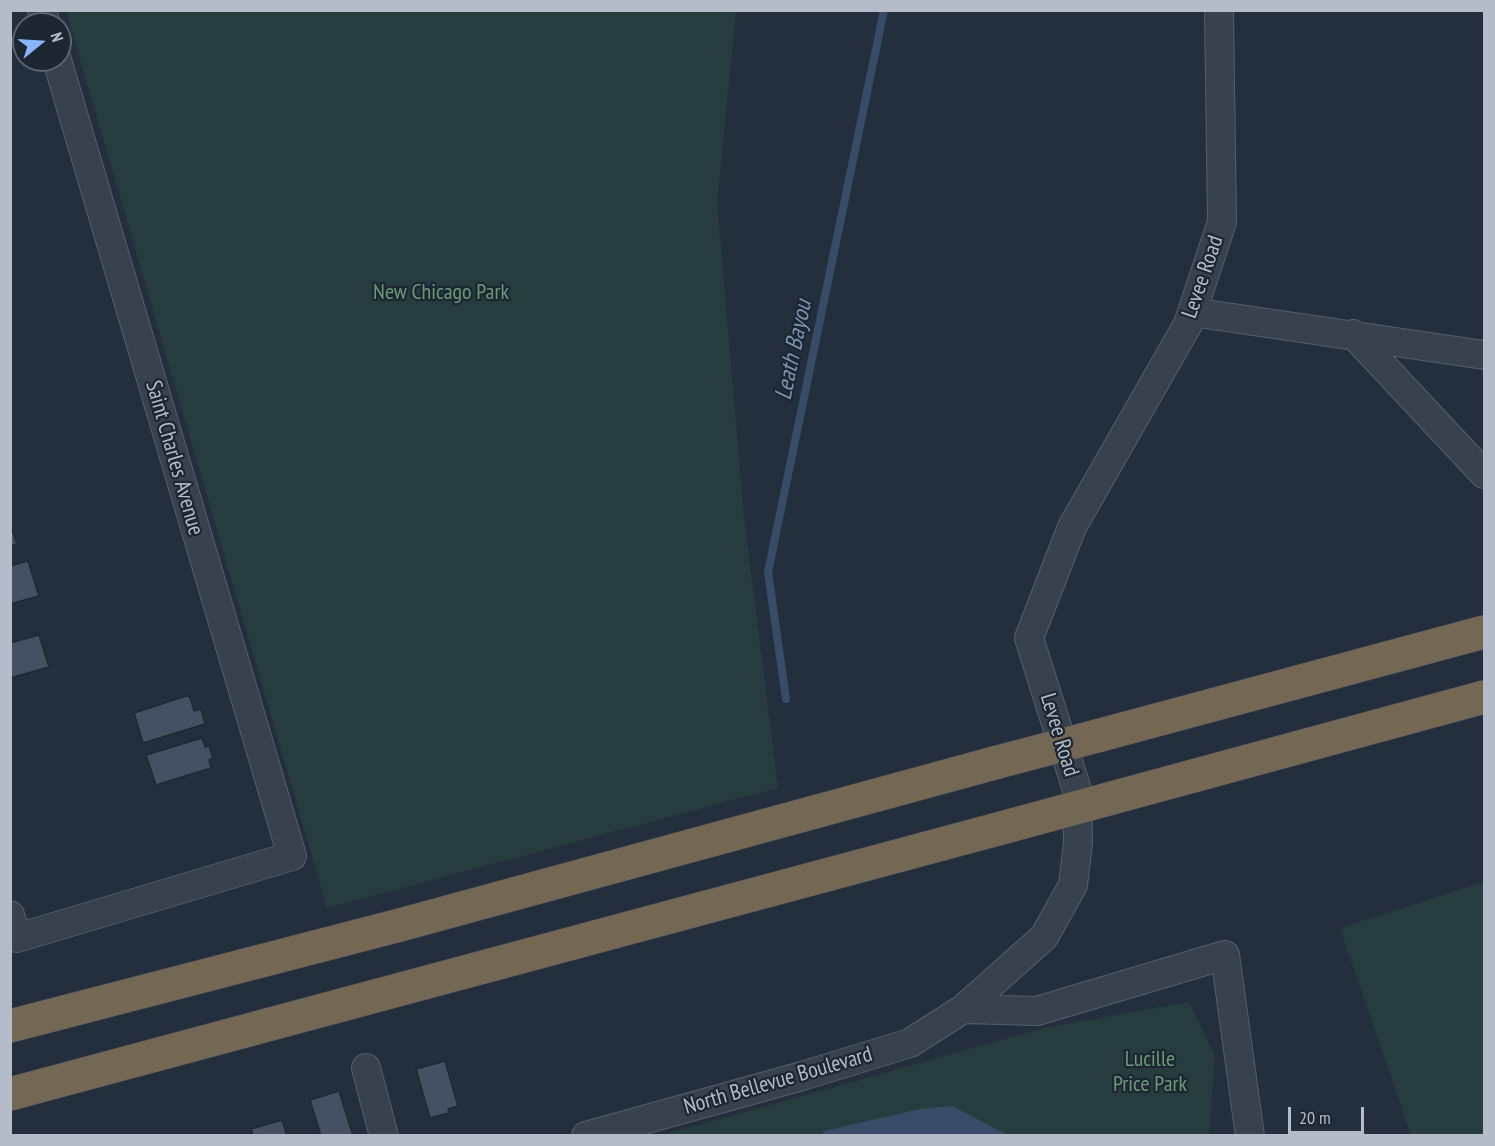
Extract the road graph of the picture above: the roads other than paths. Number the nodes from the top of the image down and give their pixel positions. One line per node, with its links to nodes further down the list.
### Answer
1 (1219, 10): 3 (street, Levee Road)
2 (61, 72): 9 (street, Saint Charles Avenue)
3 (1192, 312): 4 (street); 10 (street, Levee Road)
4 (1353, 334): 5 (street); 6 (street)
5 (1485, 355)
6 (1485, 474)
7 (1485, 632): 11 (highway, bridge)
8 (1485, 697): 13 (highway, bridge)
9 (14, 926)
10 (963, 1010): 14 (street, North Bellevue Boulevard); 17 (street)
11 (10, 1026)
12 (366, 1068): 15 (street)
13 (10, 1094)
14 (645, 1127): 16 (street, North Bellevue Boulevard)
15 (384, 1136)
16 (586, 1136)
17 (1250, 1136)

